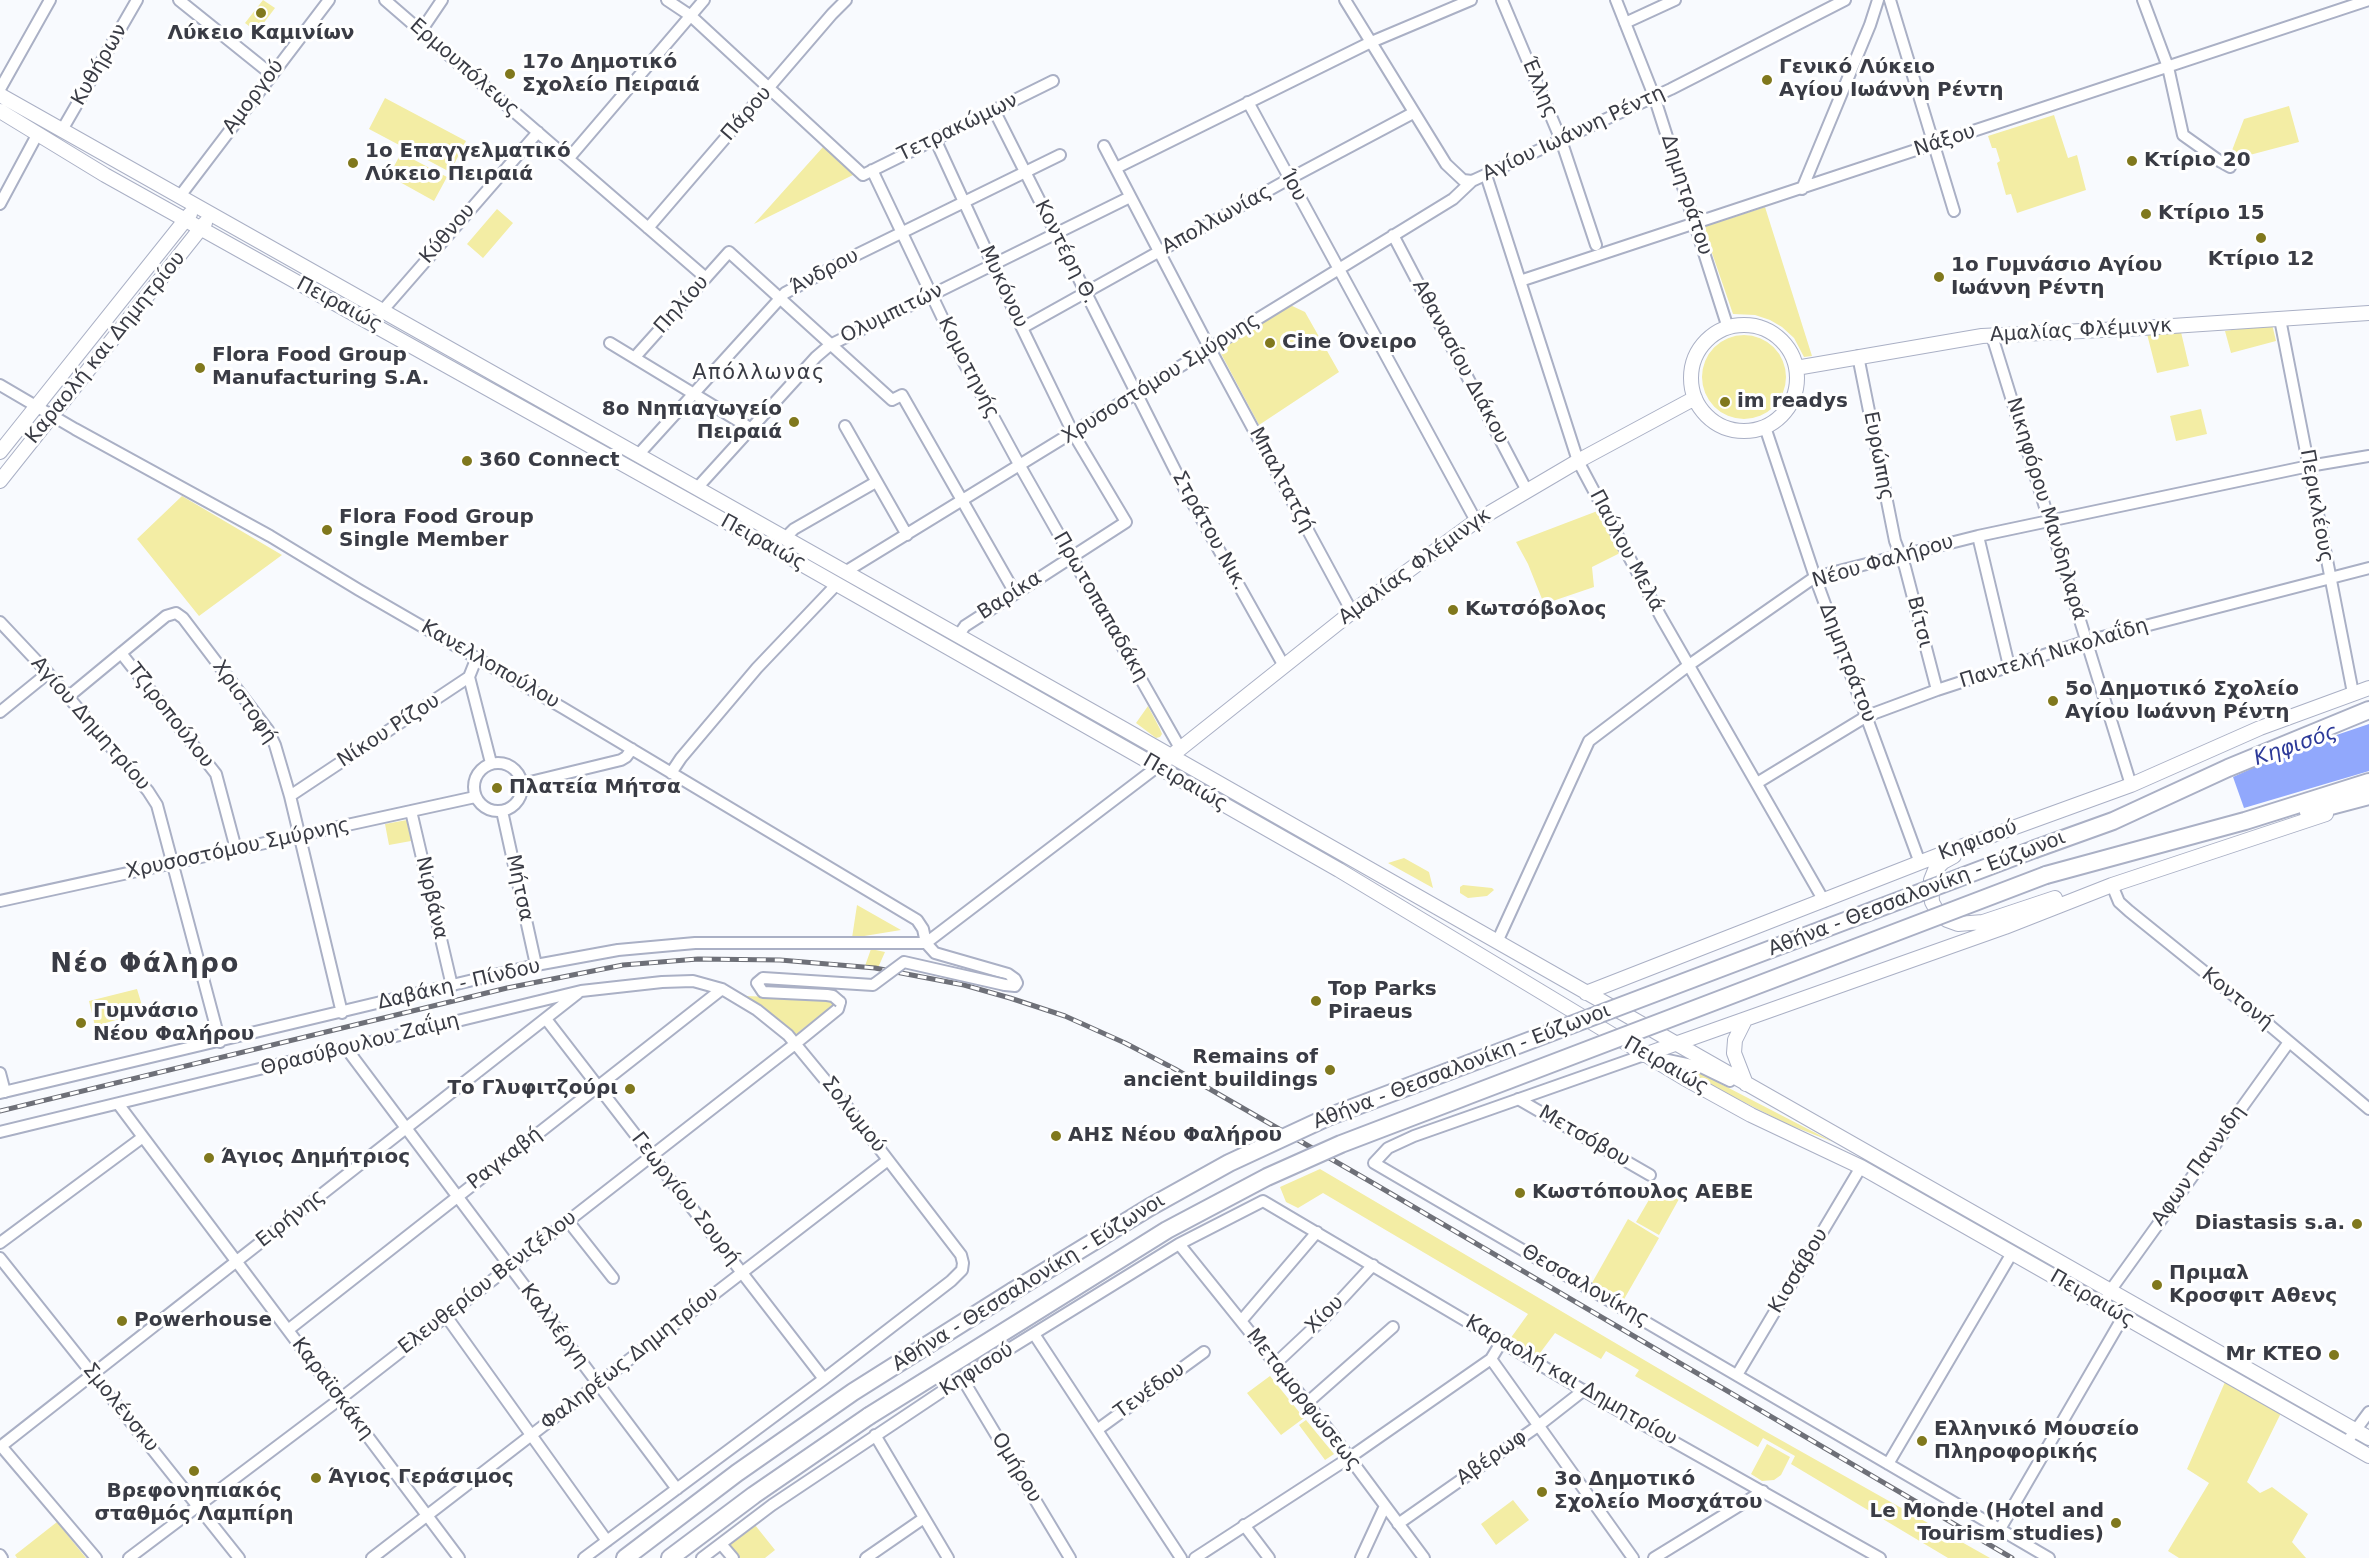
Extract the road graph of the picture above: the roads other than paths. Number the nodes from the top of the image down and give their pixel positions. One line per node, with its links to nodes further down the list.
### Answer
1 (50, 0): 27 (street)
2 (137, 0): 35 (street, Κυθήρων)
3 (179, 0): 25 (street)
4 (328, 0): 25 (street, Αμοργού)
5 (384, 0): 22 (street, Ερμουπόλεως)
6 (442, 0): 22 (street)
7 (667, 0): 20 (street, Κομοτηνής)
8 (704, 0): 20 (street)
9 (846, 0): 28 (street, Πάρου)
10 (1345, 0): 23 (street, Αγίου Ιωάννη Ρέντη)
11 (1471, 0): 23 (street)
12 (1502, 0): 39 (street, Έλλης)
13 (1616, 0): 21 (street, Δημητράτου)
14 (1675, 0): 21 (street)
15 (1845, 0): 30 (street, Αγίου Ιωάννη Ρέντη)
16 (1878, 0): 51 (street)
17 (1890, 0): 40 (street)
18 (2143, 0): 24 (street)
19 (2369, 0): 24 (street, Νάξου)
20 (691, 16): 28 (street, Κομοτηνής); 43 (street)
21 (1625, 23): 30 (street, Δημητράτου)
22 (421, 31): 36 (street, Ερμουπόλεως)
23 (1369, 43): 31 (street); 34 (street, Αγίου Ιωάννη Ρέντη)
24 (2168, 67): 40 (street, Νάξου); 44 (street)
25 (271, 74): 52 (street, Αμοργού)
26 (1053, 81): 32 (street, Τετρακώμων)
27 (0, 89)
28 (768, 90): 47 (street, Κομοτηνής); 62 (street, Πάρου)
29 (0, 94): 35 (main road, Πειραιώς)
30 (1654, 96): 39 (street, Αγίου Ιωάννη Ρέντη); 60 (street, Δημητράτου)
31 (1248, 102): 45 (street); 49 (street, Ίου)
32 (994, 110): 38 (street, Τετρακώμων); 46 (street, Κοντέρη Θ.)
33 (0, 111): 37 (main road, Πειραιώς)
34 (1413, 113): 49 (street, Απολλωνίας); 50 (street, Αγίου Ιωάννη Ρέντη)
35 (62, 130): 52 (main road, Πειραιώς)
36 (538, 132): 43 (street, Ερμουπόλεως); 75 (street, Κύθνου)
37 (37, 135): 55 (street); 59 (main road, Πειραιώς)
38 (935, 139): 47 (street, Τετρακώμων); 54 (street, Μυκόνου)
39 (1561, 140): 48 (street, Αγίου Ιωάννη Ρέντη); 66 (street, Έλλης)
40 (1935, 145): 51 (street, Νάξου); 57 (street)
41 (1104, 146): 45 (street, Μπαλτατζή)
42 (1060, 154): 46 (street, Άνδρου)
43 (569, 158): 62 (street, Ερμουπόλεως)
44 (2230, 167)
45 (1116, 168): 53 (street, Μπαλτατζή)
46 (1025, 172): 54 (street, Άνδρου); 64 (street, Κοντέρη Θ.)
47 (867, 173): 63 (street, Κομοτηνής)
48 (1486, 175): 50 (street, Αγίου Ιωάννη Ρέντη); 71 (street, Παύλου Μελά)
49 (1289, 179): 67 (street, Απολλωνίας); 69 (street, Ίου)
50 (1472, 181): 65 (street, Χρυσοστόμου Σμύρνης)
51 (1802, 189): 60 (street, Νάξου)
52 (180, 196): 56 (main road, Πειραιώς)
53 (1130, 197): 64 (street, Ολυμπιτών); 67 (street, Μπαλτατζή)
54 (964, 203): 63 (street, Άνδρου); 68 (street, Μυκόνου)
55 (0, 204)
56 (197, 206): 58 (main road, Πειραιώς); 59 (main road, Καραολή και Δημητρίου)
57 (1954, 211)
58 (212, 215): 61 (main road, Καραολή και Δημητρίου); 75 (main road, Πειραιώς)
59 (186, 219): 61 (main road, Πειραιώς); 91 (main road, Καραολή και Δημητρίου)
60 (1695, 224): 71 (street, Νάξου); 79 (street, Δημητράτου)
61 (201, 228): 92 (main road, Καραολή και Δημητρίου); 120 (main road, Πειραιώς)
62 (648, 228): 70 (street, Ερμουπόλεως)
63 (902, 233): 73 (street, Κομοτηνής); 74 (street, Άνδρου)
64 (1056, 234): 68 (street, Ολυμπιτών); 72 (street, Κοντέρη Θ.)
65 (1393, 235): 69 (street, Χρυσοστόμου Σμύρνης); 106 (street, Αθανασίου Διάκου)
66 (1596, 245)
67 (1159, 253): 72 (street, Απολλωνίας); 83 (street, Μπαλτατζή)
68 (993, 265): 73 (street, Ολυμπιτών); 78 (street, Μυκόνου)
69 (1339, 269): 83 (street, Χρυσοστόμου Σμύρνης); 109 (street)
70 (706, 278): 74 (street, Πηλίου); 85 (street, Πηλίου)
71 (1520, 281): 100 (street, Παύλου Μελά)
72 (1086, 293): 78 (street, Απολλωνίας); 89 (street, Κοντέρη Θ.)
73 (931, 295): 82 (street, Ολυμπιτών); 101 (street, Κομοτηνής)
74 (780, 298): 82 (street); 88 (street, Άνδρου)
75 (383, 310): 98 (main road, Πειραιώς)
76 (2369, 313): 77 (main road, Αμαλίας Φλέμινγκ)
77 (2280, 319): 80 (main road, Αμαλίας Φλέμινγκ); 102 (street, Περικλέους)
78 (1022, 328): 96 (street, Μυκόνου)
79 (1728, 328): 86 (main road); 90 (main road)
80 (1992, 336): 84 (main road, Αμαλίας Φλέμινγκ); 108 (street, Νικηφόρου Μανδηλαρά)
81 (610, 343): 85 (street)
82 (830, 345): 94 (street, Ολυμπιτών); 107 (street)
83 (1210, 349): 89 (street, Χρυσοστόμου Σμύρνης); 122 (street, Μπαλτατζή)
84 (1858, 356): 86 (main road, Αμαλίας Φλέμινγκ); 114 (street, Ευρώπης)
85 (635, 357): 88 (street)
86 (1796, 368): 95 (main road)
87 (0, 385): 91 (street, Κανελλοπούλου)
88 (695, 393): 94 (street); 98 (street, Άνδρου)
89 (1137, 394): 96 (street, Χρυσοστόμου Σμύρνης); 129 (street, Στράτου Νικ.)
90 (1695, 398): 95 (main road); 100 (main road, Αμαλίας Φλέμινγκ)
91 (36, 407): 92 (street, Κανελλοπούλου); 97 (main road, Καραολή και Δημητρίου)
92 (52, 416): 103 (main road, Καραολή και Δημητρίου); 127 (street, Κανελλοπούλου)
93 (845, 426): 104 (street)
94 (750, 428): 105 (street, Ολυμπιτών)
95 (1765, 428): 118 (street, Δημητράτου)
96 (1073, 433): 101 (street, Χρυσοστόμου Σμύρνης); 110 (street, Μυκόνου)
97 (0, 452)
98 (638, 455): 105 (main road, Πειραιώς)
99 (2369, 456): 102 (street, Νέου Φαλήρου)
100 (1578, 460): 106 (main road, Αμαλίας Φλέμινγκ); 128 (street, Παύλου Μελά)
101 (1020, 466): 107 (street, Χρυσοστόμου Σμύρνης); 115 (street, Πρωτοπαπαδάκη)
102 (2309, 466): 108 (street, Νέου Φαλήρου); 119 (street, Περικλέους)
103 (0, 481)
104 (876, 482): 111 (street); 113 (street)
105 (697, 488): 113 (main road, Πειραιώς)
106 (1526, 489): 109 (main road, Αμαλίας Φλέμινγκ)
107 (961, 502): 111 (street, Χρυσοστόμου Σμύρνης); 121 (street)
108 (2049, 520): 112 (street, Νέου Φαλήρου); 125 (street, Νικηφόρου Μανδηλαρά)
109 (1476, 521): 122 (main road, Αμαλίας Φλέμινγκ)
110 (1126, 522): 115 (street, Βαρίκα)
111 (907, 535): 117 (street, Χρυσοστόμου Σμύρνης)
112 (1978, 536): 114 (street, Νέου Φαλήρου); 130 (street)
113 (784, 538): 117 (main road, Πειραιώς)
114 (1900, 555): 118 (street, Νέου Φαλήρου); 134 (street, Βίτσι)
115 (1071, 557): 121 (street, Βαρίκα); 141 (street, Πρωτοπαπαδάκη)
116 (2369, 568): 119 (street, Παντελή Νικολαΐδη)
117 (845, 572): 124 (main road, Πειραιώς)
118 (1815, 577): 128 (street, Νέου Φαλήρου); 139 (street, Δημητράτου)
119 (2329, 577): 125 (street, Παντελή Νικολαΐδη); 135 (street, Περικλέους)
120 (836, 585): 143 (main road, Πειραιώς); 144 (street)
121 (1015, 593): 124 (street, Βαρίκα)
122 (1352, 612): 129 (main road, Αμαλίας Φλέμινγκ)
123 (0, 622): 131 (street, Αγίου Δημητρίου)
124 (958, 636): 141 (main road, Πειραιώς)
125 (2087, 641): 130 (street, Παντελή Νικολαΐδη); 148 (street, Νικηφόρου Μανδηλαρά)
126 (121, 654): 136 (street); 149 (street, Χριστοφή); 157 (street, Τζιροπούλου)
127 (477, 657): 132 (street); 140 (street, Κανελλοπούλου)
128 (1689, 665): 146 (street, Παύλου Μελά); 163 (street, Νέου Φαλήρου)
129 (1284, 666): 141 (main road, Αμαλίας Φλέμινγκ)
130 (2009, 666): 134 (street, Παντελή Νικολαΐδη)
131 (48, 673): 136 (street, Αγίου Δημητρίου); 138 (street)
132 (470, 677): 142 (street); 149 (street, Νίκου Ρίζου)
133 (2369, 688): 135 (main road, Κηφισού)
134 (1937, 690): 139 (street, Παντελή Νικολαΐδη)
135 (2353, 693): 148 (main road, Κηφισού)
136 (68, 697): 158 (street, Αγίου Δημητρίου)
137 (2369, 710): 255 (highway, Αθήνα - Θεσσαλονίκη - Εύζωνοι, bridge)
138 (0, 712)
139 (1867, 716): 146 (street, Παντελή Νικολαΐδη); 159 (street, Δημητράτου)
140 (632, 749): 144 (street, Κανελλοπούλου); 147 (street)
141 (1175, 752): 143 (main road, Αμαλίας Φλέμινγκ); 163 (main road, Πειραιώς)
142 (491, 763): 147 (street); 150 (street)
143 (1157, 767): 164 (street); 178 (main road, Πειραιώς)
144 (671, 773): 164 (street, Κανελλοπούλου)
145 (2369, 782): 154 (highway, Αθήνα - Θεσσαλονίκη - Εύζωνοι)
146 (1757, 783): 162 (street, Παύλου Μελά)
147 (522, 784): 153 (street)
148 (2131, 785): 155 (main road, Κηφισού)
149 (290, 796): 156 (street, Χριστοφή)
150 (476, 796): 152 (street, Χρυσοστόμου Σμύρνης); 153 (street)
151 (2369, 797): 154 (highway); 160 (main road)
152 (411, 811): 156 (street, Χρυσοστόμου Σμύρνης); 166 (street, Νιρβάνα)
153 (502, 811): 165 (street, Μήτσα)
154 (2245, 821): 256 (highway, Αθήνα - Θεσσαλονίκη - Εύζωνοι, bridge)
155 (2008, 830): 159 (main road, Κηφισού); 160 (main road)
156 (299, 835): 157 (street, Χρυσοστόμου Σμύρνης); 170 (street, Χριστοφή)
157 (236, 849): 158 (street, Χρυσοστόμου Σμύρνης)
158 (173, 863): 161 (street, Χρυσοστόμου Σμύρνης); 174 (street, Αγίου Δημητρίου)
159 (1920, 863): 162 (main road, Κηφισού)
160 (2112, 885): 172 (main road); 173 (street, Κοντονή)
161 (0, 901)
162 (1824, 901): 169 (main road, Κηφισού)
163 (1497, 942): 169 (main road, Πειραιώς)
164 (926, 943): 165 (street, Δαβάκη - Πίνδου); 175 (street, Ελευθερίου Βενιζέλου, bridge)
165 (536, 965): 166 (street, Δαβάκη - Πίνδου)
166 (452, 986): 170 (street, Δαβάκη - Πίνδου)
167 (722, 989): 168 (street, Θρασύβουλου Ζαΐμη); 175 (street, Σολωμού); 181 (street, Ραγκαβή)
168 (581, 991): 171 (street, Ειρήνης); 177 (street, Θρασύβουλου Ζαΐμη)
169 (1586, 993): 176 (main road, Πειραιώς)
170 (342, 1013): 174 (street, Δαβάκη - Πίνδου)
171 (546, 1019): 181 (street, Γεωργίου Σουρή); 186 (street, Ειρήνης)
172 (1745, 1020): 176 (main road); 180 (main road)
173 (2289, 1041): 185 (street, Κοντονή); 206 (street, Αφων Παννιδη)
174 (220, 1042): 182 (street, Δαβάκη - Πίνδου)
175 (795, 1044): 189 (street, Ελευθερίου Βενιζέλου); 190 (street, Σολωμού)
176 (1677, 1045): 178 (main road); 180 (main road, Πειραιώς)
177 (346, 1048): 184 (street, Θρασύβουλου Ζαΐμη); 186 (street, Καλλέργη)
178 (1644, 1055): 180 (street); 183 (street, Θεσσαλονίκης); 191 (main road, Πειραιώς)
179 (0, 1073): 182 (street)
180 (1746, 1084): 206 (main road, Πειραιώς)
181 (598, 1086): 189 (street, Γεωργίου Σουρή); 193 (street, Ραγκαβή)
182 (2, 1093)
183 (1518, 1099): 192 (street, Μετσόβου); 219 (street, Θεσσαλονίκης)
184 (119, 1105): 187 (street, Θρασύβουλου Ζαΐμη); 188 (street, Καραϊσκάκη)
185 (2369, 1109)
186 (406, 1128): 193 (street, Καλλέργη); 201 (street, Ειρήνης)
187 (0, 1132)
188 (143, 1137): 197 (street); 201 (street, Καραϊσκάκη)
189 (652, 1156): 195 (street, Ελευθερίου Βενιζέλου); 204 (street, Γεωργίου Σουρή)
190 (888, 1160): 204 (street, Φαληρέως Δημητρίου); 221 (street, Σολωμού)
191 (1861, 1167): 199 (main road, Πειραιώς); 219 (street, Κισσάβου)
192 (1650, 1175)
193 (457, 1197): 203 (street, Καλλέργη); 212 (street, Ραγκαβή)
194 (1263, 1201): 196 (street, Καραολή και Δημητρίου); 198 (street, Κηφισού)
195 (568, 1221): 203 (street, Ελευθερίου Βενιζέλου); 205 (street)
196 (1317, 1232): 202 (street, Καραολή και Δημητρίου); 210 (street)
197 (0, 1243)
198 (1179, 1244): 210 (street, Μεταμορφώσεως); 213 (street, Κηφισού)
199 (2012, 1253): 207 (main road, Πειραιώς); 237 (street)
200 (0, 1258): 218 (street, Σμολένσκυ)
201 (237, 1261): 212 (street, Καραϊσκάκη); 218 (street, Ειρήνης)
202 (1374, 1266): 214 (street, Καραολή και Δημητρίου); 217 (street, Χίου)
203 (510, 1267): 208 (street, Ελευθερίου Βενιζέλου); 222 (street, Καλλέργη)
204 (742, 1272): 221 (street, Γεωργίου Σουρή); 222 (street, Φαληρέως Δημητρίου)
205 (613, 1278)
206 (2110, 1291): 207 (street, Αφων Παννιδη); 229 (main road, Πειραιώς)
207 (2103, 1305): 209 (main road, Πειραιώς)
208 (446, 1316): 224 (street, Ελευθερίου Βενιζέλου); 230 (street)
209 (2123, 1317): 233 (main road, Πειραιώς); 246 (street)
210 (1241, 1321): 217 (street, Μεταμορφώσεως)
211 (1393, 1327): 225 (street)
212 (288, 1330): 224 (street, Καραϊσκάκη)
213 (1035, 1334): 220 (street, Κηφισού); 228 (street)
214 (1502, 1341): 216 (street); 223 (street, Καραολή και Δημητρίου)
215 (1204, 1352): 228 (street, Τενέδου)
216 (1491, 1359): 227 (street); 236 (street)
217 (1275, 1364): 225 (street, Μεταμορφώσεως)
218 (93, 1374): 234 (street, Ειρήνης); 240 (street, Σμολένσκυ)
219 (1737, 1375): 237 (street, Θεσσαλονίκης)
220 (962, 1378): 231 (street, Κηφισού); 261 (street, Ομήρου)
221 (824, 1379): 238 (street)
222 (598, 1384): 230 (street, Φαληρέως Δημητρίου); 238 (street, Καλλέργη)
223 (1584, 1390): 227 (street, Αβέρωφ); 239 (street, Καραολή και Δημητρίου)
224 (340, 1399): 240 (street, Ελευθερίου Βενιζέλου); 242 (street, Καραϊσκάκη)
225 (1307, 1403): 236 (street, Μεταμορφώσεως)
226 (2369, 1412): 229 (street)
227 (1538, 1426): 244 (street, Αβέρωφ); 267 (street)
228 (1097, 1430): 262 (street)
229 (2355, 1431): 232 (main road, Πειραιώς); 233 (street)
230 (532, 1435): 242 (street, Φαληρέως Δημητρίου); 247 (street)
231 (874, 1436): 243 (street); 248 (street, Κηφισού)
232 (2369, 1438)
233 (2346, 1443): 235 (main road, Πειραιώς)
234 (1, 1446): 249 (street)
235 (2369, 1456)
236 (1349, 1458): 241 (street, Μεταμορφώσεως); 245 (street)
237 (1888, 1464): 246 (street, Θεσσαλονίκης)
238 (676, 1489): 247 (street)
239 (1763, 1491): 268 (street); 269 (street, Καραολή και Δημητρίου)
240 (198, 1506): 250 (street, Ελευθερίου Βενιζέλου); 251 (street, Σμολένσκυ)
241 (1384, 1506): 244 (street, Μεταμορφώσεως); 265 (street)
242 (427, 1515): 252 (street, Φαληρέως Δημητρίου); 253 (street, Καραϊσκάκη)
243 (924, 1518): 259 (street); 260 (street)
244 (1398, 1524): 266 (street, Μεταμορφώσεως)
245 (1244, 1525): 263 (street); 264 (street)
246 (2000, 1529): 270 (street, Θεσσαλονίκης)
247 (607, 1541): 254 (street)
248 (721, 1544): 257 (street, Κηφισού); 258 (street)
249 (96, 1558)
250 (129, 1558)
251 (239, 1558)
252 (372, 1558)
253 (459, 1558)
254 (584, 1558)
255 (625, 1558)
256 (670, 1558)
257 (702, 1558)
258 (733, 1558)
259 (866, 1558)
260 (948, 1558)
261 (1070, 1558)
262 (1181, 1558)
263 (1196, 1558)
264 (1269, 1558)
265 (1361, 1558)
266 (1424, 1558)
267 (1633, 1558)
268 (1653, 1558)
269 (1880, 1558)
270 (2049, 1558)

